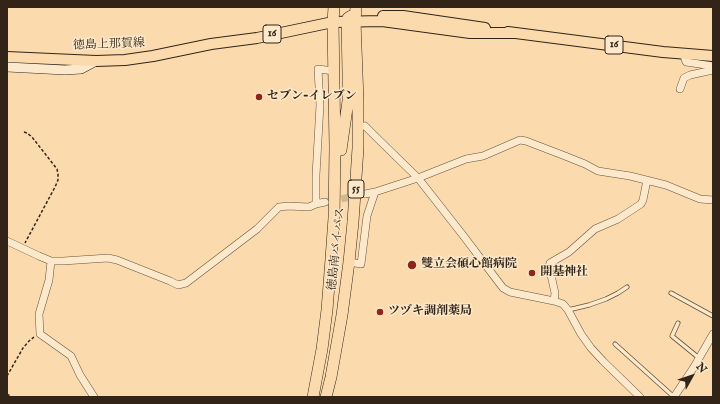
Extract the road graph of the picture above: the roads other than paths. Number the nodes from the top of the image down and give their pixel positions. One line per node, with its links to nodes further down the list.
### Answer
1 (333, 15): 2 (main road, 徳島上那賀線 / 16); 6 (main road, 徳島上那賀線 / 16); 10 (highway, 徳島南バイパス / 55)
2 (353, 15): 3 (main road, 徳島上那賀線 / 16); 13 (highway); 23 (highway, 徳島南バイパス / 55)
3 (683, 53): 4 (main road, 徳島上那賀線 / 16); 8 (street)
4 (713, 56)
5 (7, 57): 6 (main road, 徳島上那賀線 / 16)
6 (96, 61): 7 (main road)
7 (7, 66)
8 (713, 66)
9 (713, 70): 11 (street)
10 (334, 71): 13 (highway, 徳島南バイパス / 55); 20 (street)
11 (680, 89)
12 (365, 126): 14 (street)
13 (335, 178): 34 (highway, 徳島南バイパス / 55)
14 (418, 178): 15 (street); 16 (street); 26 (street)
15 (647, 180): 18 (street); 26 (street)
16 (375, 192): 17 (street); 23 (street)
17 (365, 194)
18 (713, 200)
19 (325, 202): 20 (street)
20 (316, 204): 22 (street)
21 (7, 241): 22 (street)
22 (51, 260): 33 (street)
23 (350, 262): 35 (highway, 徳島南バイパス / 55)
24 (627, 287): 27 (lane)
25 (671, 293): 28 (lane)
26 (554, 301): 27 (street)
27 (568, 310): 36 (street)
28 (713, 316)
29 (678, 323): 32 (lane)
30 (712, 337): 32 (street)
31 (615, 344): 37 (lane)
32 (699, 358): 37 (street)
33 (94, 397)
34 (313, 397)
35 (326, 397)
36 (640, 397)
37 (674, 397)

